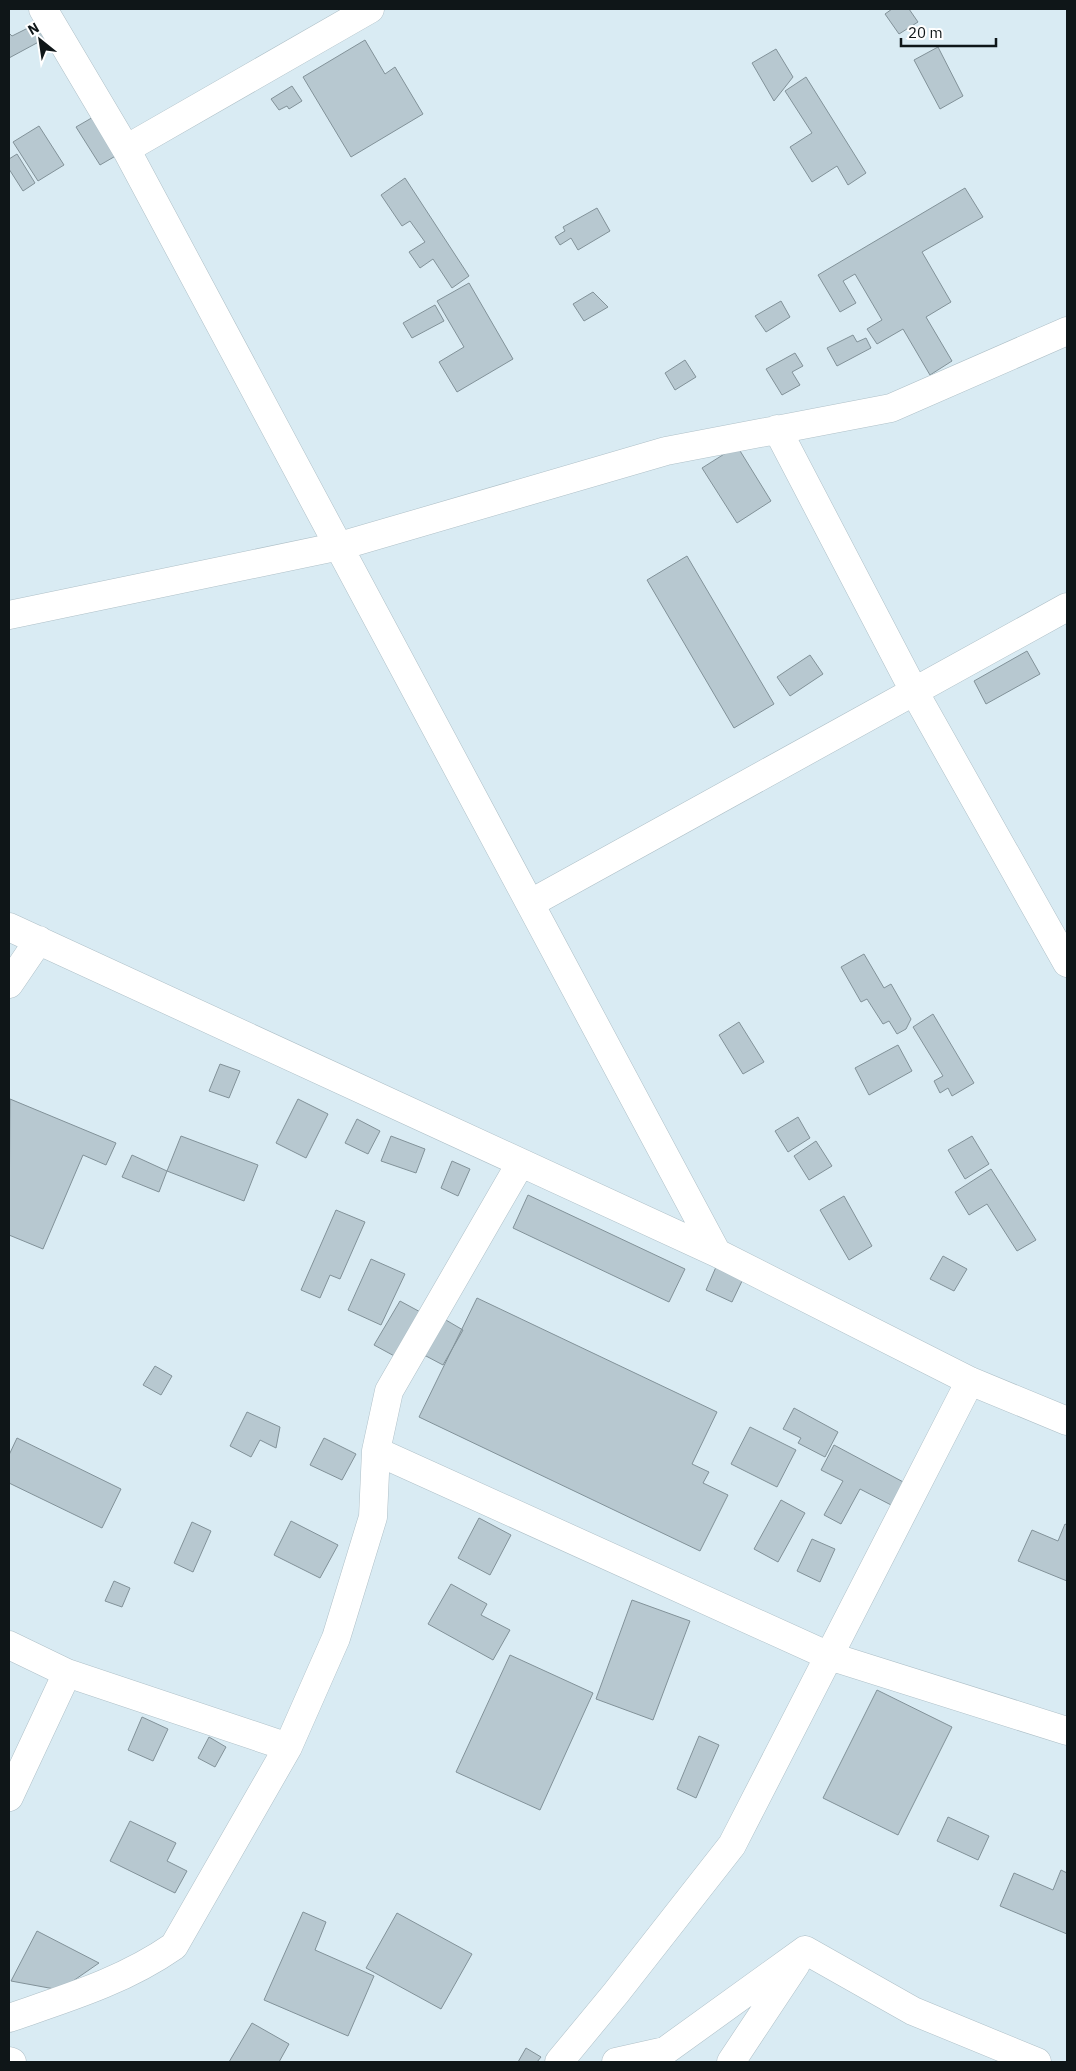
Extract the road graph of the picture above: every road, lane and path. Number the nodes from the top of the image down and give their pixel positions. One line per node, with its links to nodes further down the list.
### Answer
1 (43, 9): 3 (street)
2 (370, 9): 3 (street)
3 (126, 148): 6 (street)
4 (1067, 331): 5 (street)
5 (777, 429): 6 (street); 9 (street)
6 (340, 546): 8 (street); 10 (street)
7 (1067, 607): 9 (street)
8 (9, 615)
9 (914, 693): 10 (street); 13 (street)
10 (531, 903): 16 (street)
11 (9, 927): 12 (street)
12 (39, 940): 14 (street); 15 (street)
13 (1067, 963)
14 (9, 984)
15 (520, 1164): 16 (street); 19 (street)
16 (717, 1253): 17 (street)
17 (970, 1380): 18 (street); 21 (street)
18 (1067, 1421)
19 (376, 1451): 21 (street); 24 (street)
20 (9, 1645): 22 (street)
21 (829, 1656): 23 (street); 30 (street)
22 (67, 1673): 24 (street); 25 (street)
23 (1067, 1731)
24 (288, 1747): 27 (street)
25 (9, 1796)
26 (806, 1950): 31 (street); 32 (street); 33 (street)
27 (9, 2018)
28 (9, 2061): 29 (street)
29 (12, 2062)
30 (559, 2062)
31 (616, 2062)
32 (731, 2062)
33 (1037, 2062)

